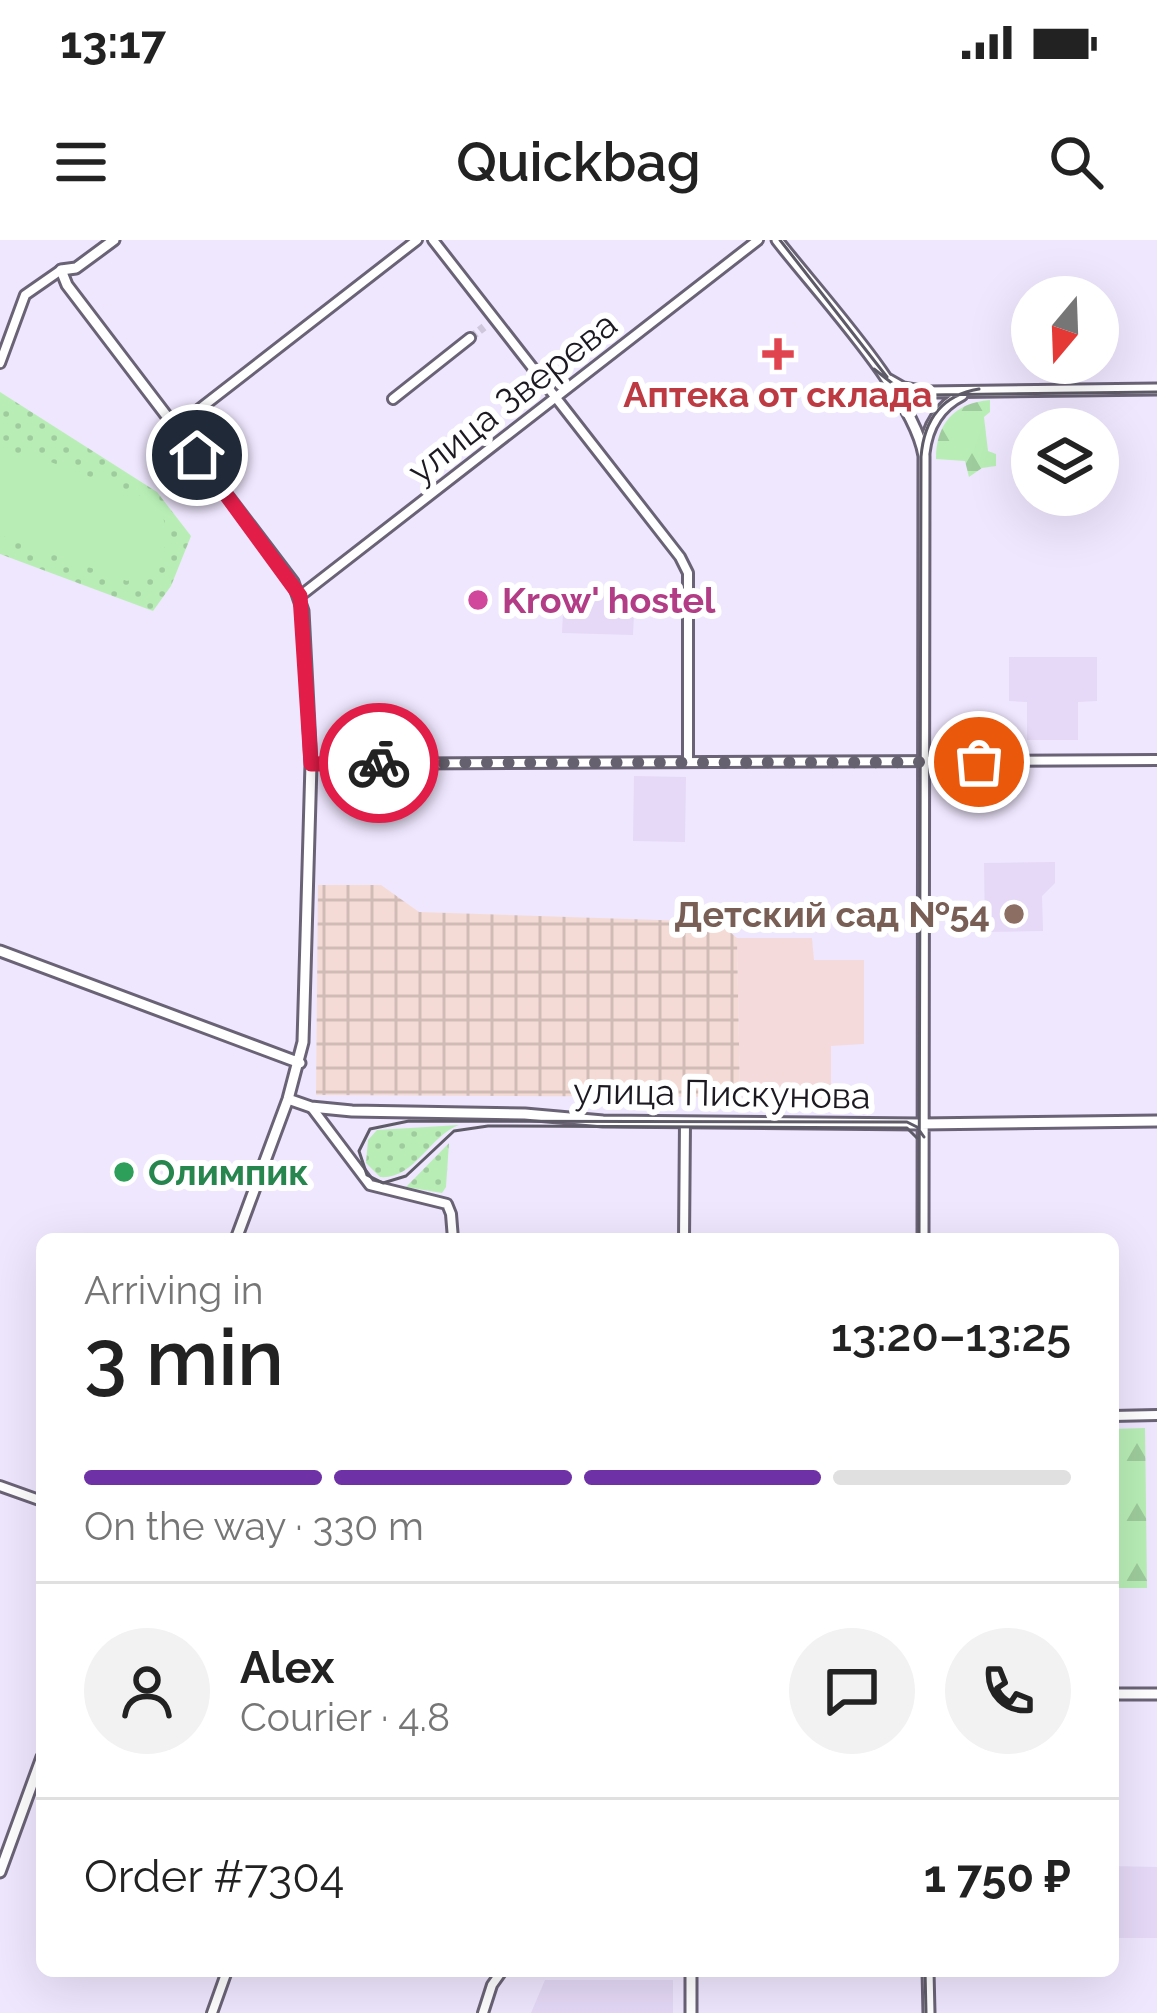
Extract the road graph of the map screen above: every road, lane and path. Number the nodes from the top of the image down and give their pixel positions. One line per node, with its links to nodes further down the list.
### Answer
1 (114, 240): 6 (street)
2 (417, 240): 16 (street)
3 (434, 240): 7 (street)
4 (758, 240): 14 (street, улица Зверева)
5 (777, 240): 11 (street)
6 (61, 270): 10 (street); 16 (street)
7 (494, 320): 8 (street); 14 (street)
8 (484, 327)
9 (470, 338): 15 (street)
10 (0, 363)
11 (876, 367): 13 (street); 17 (street)
12 (1157, 388): 13 (street)
13 (979, 392): 17 (street)
14 (553, 398): 18 (street, улица Зверева); 20 (street)
15 (393, 399)
16 (175, 428): 18 (street)
17 (924, 456): 21 (street)
18 (300, 596): 22 (street)
19 (1157, 760): 21 (street)
20 (688, 761): 21 (street); 22 (street)
21 (923, 762): 29 (street)
22 (311, 764): 24 (street)
23 (0, 951): 24 (street)
24 (300, 1063): 25 (street)
25 (288, 1099): 26 (street, улица Пискунова); 30 (street)
26 (311, 1107): 28 (street, улица Пискунова); 31 (street)
27 (1157, 1121): 29 (street, улица Пискунова)
28 (686, 1122): 29 (street, улица Пискунова); 32 (street)
29 (920, 1124): 33 (street)
30 (238, 1233)
31 (453, 1233)
32 (684, 1233)
33 (922, 1233)
34 (1157, 1415): 35 (street)
35 (1119, 1416)
36 (0, 1486): 37 (street)
37 (36, 1499)
38 (1119, 1694): 39 (street)
39 (1157, 1694)
40 (36, 1773): 41 (street)
41 (0, 1872)
42 (225, 1977): 46 (street)
43 (499, 1977): 47 (street)
44 (691, 1977): 48 (street)
45 (926, 1977): 49 (street)
46 (212, 2013)
47 (483, 2013)
48 (691, 2013)
49 (928, 2013)

